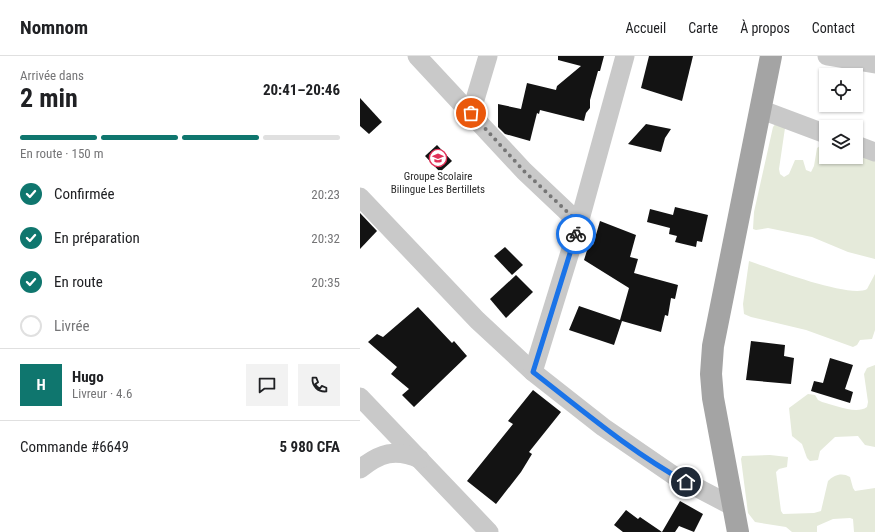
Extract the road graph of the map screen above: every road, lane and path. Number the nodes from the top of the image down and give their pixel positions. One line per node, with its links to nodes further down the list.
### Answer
1 (417, 56): 8 (street)
2 (488, 56): 8 (street)
3 (625, 56): 13 (street)
4 (772, 56): 7 (main road)
5 (827, 56): 6 (street)
6 (875, 64)
7 (762, 110): 9 (street); 18 (main road)
8 (471, 113): 13 (street)
9 (819, 131)
10 (863, 148): 11 (street)
11 (875, 152)
12 (360, 197): 14 (street)
13 (579, 223): 14 (street)
14 (533, 372): 18 (street)
15 (360, 396): 16 (street)
16 (420, 459): 17 (street); 19 (street)
17 (360, 469)
18 (732, 506): 20 (main road)
19 (489, 532)
20 (738, 532)

